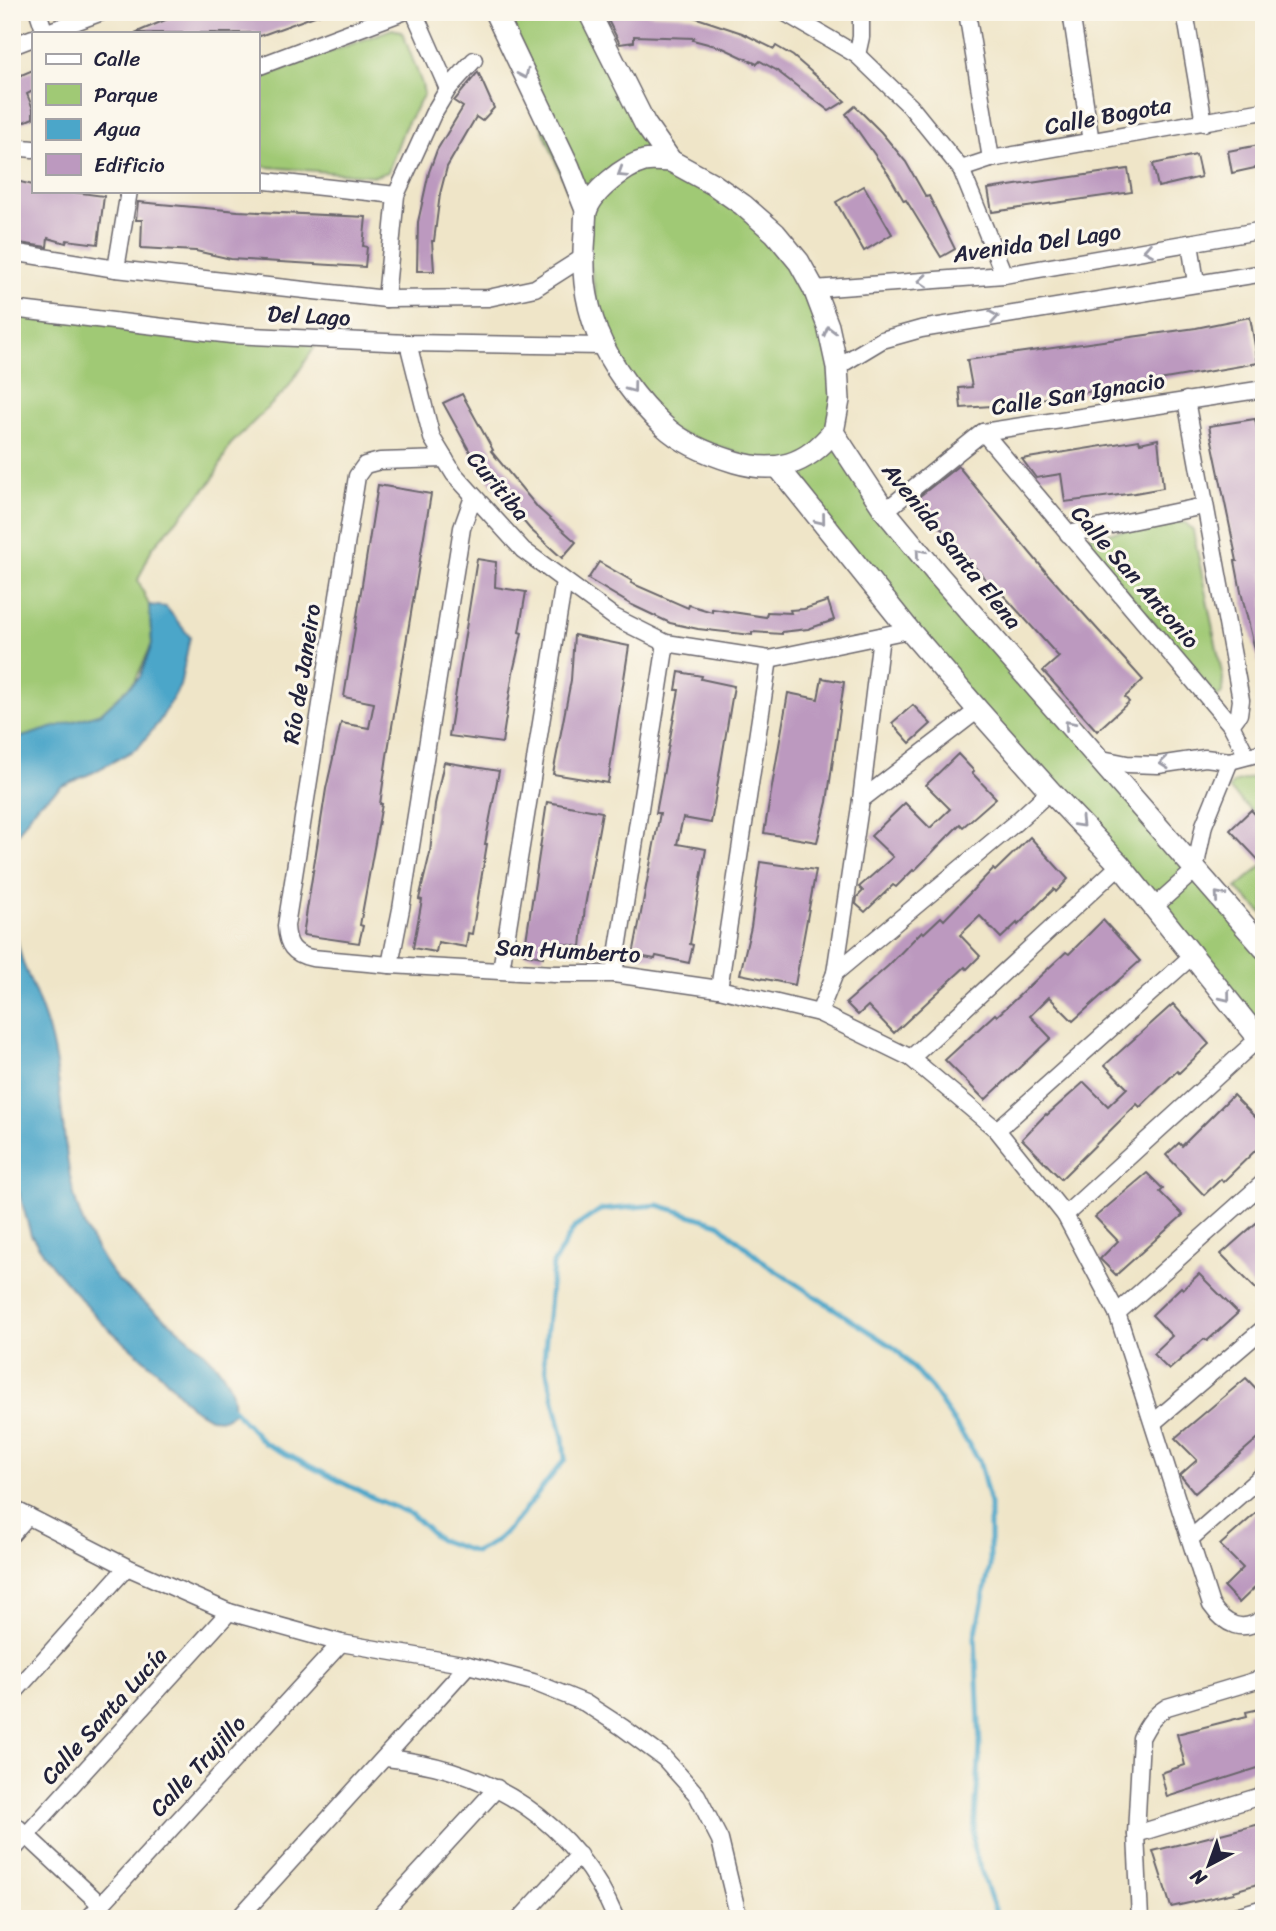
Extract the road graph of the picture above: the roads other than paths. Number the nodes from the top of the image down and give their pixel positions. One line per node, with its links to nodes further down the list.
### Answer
1 (38, 12): 12 (street)
2 (102, 12): 13 (street)
3 (402, 12): 18 (street)
4 (414, 12): 19 (street)
5 (495, 12): 31 (street, one-way to 31)
6 (589, 12): 26 (street)
7 (784, 12): 16 (street)
8 (861, 12): 16 (street)
9 (967, 12): 25 (street)
10 (1071, 12): 22 (street)
11 (1185, 12): 21 (street)
12 (45, 32)
13 (48, 32)
14 (32, 38): 15 (street)
15 (12, 46)
16 (857, 55): 27 (street)
17 (474, 60): 19 (street)
18 (259, 65)
19 (448, 89): 30 (street)
20 (1264, 111): 21 (street, Calle Bogota)
21 (1203, 123): 22 (street, Calle Bogota)
22 (1091, 142): 25 (street, Calle Bogota)
23 (12, 147): 24 (street)
24 (32, 149)
25 (991, 159): 27 (street, Calle Bogota)
26 (671, 161): 31 (street, one-way to 31); 40 (street)
27 (961, 169): 38 (street)
28 (259, 180): 30 (street)
29 (129, 192): 36 (street)
30 (396, 195): 41 (street)
31 (586, 210): 35 (street)
32 (1264, 230): 33 (street, Avenida Del Lago)
33 (1190, 243): 38 (street, Avenida Del Lago, one-way to 38); 39 (street)
34 (12, 252): 36 (street)
35 (582, 258): 41 (street); 44 (street)
36 (116, 269): 41 (street)
37 (1264, 273): 39 (street)
38 (1004, 275): 40 (street, Avenida Del Lago, one-way to 40)
39 (1196, 283): 45 (street, one-way to 39)
40 (814, 289): 45 (street, one-way to 40)
41 (386, 299)
42 (12, 309): 43 (street, Del Lago)
43 (408, 343): 44 (street, Del Lago); 50 (street, Curitiba)
44 (604, 346): 51 (street, one-way to 51)
45 (837, 367): 48 (street)
46 (1264, 389): 47 (street, Calle San Ignacio)
47 (1186, 400): 49 (street, Calle San Ignacio); 53 (street)
48 (833, 432): 51 (street); 54 (street, Avenida Santa Elena)
49 (983, 432): 54 (street, Calle San Ignacio); 55 (street, Calle San Antonio)
50 (445, 458): 52 (street, Curitiba); 74 (street, Río de Janeiro)
51 (778, 467): 57 (street, one-way to 57)
52 (473, 497): 56 (street, Curitiba); 75 (street)
53 (1204, 506): 55 (street); 62 (street)
54 (885, 511): 65 (street, Avenida Santa Elena, one-way to 54)
55 (1068, 534): 62 (street, Calle San Antonio)
56 (564, 581): 59 (street, Curitiba); 76 (street)
57 (909, 629): 58 (street); 61 (street)
58 (881, 636): 60 (street); 68 (street)
59 (666, 643): 60 (street, Curitiba); 78 (street)
60 (769, 659): 79 (street)
61 (978, 710): 67 (street); 68 (street)
62 (1231, 725): 64 (street, Calle San Antonio)
63 (1264, 752): 64 (street)
64 (1247, 756): 66 (street)
65 (1097, 758): 66 (street, one-way to 65); 70 (street, Avenida Santa Elena)
66 (1230, 761): 70 (street)
67 (1049, 791): 69 (street, one-way to 69); 77 (street)
68 (861, 800): 77 (street)
69 (1120, 865): 71 (street); 82 (street)
70 (1195, 870): 71 (street); 72 (street, Avenida Santa Elena, one-way to 70)
71 (1155, 906): 73 (street)
72 (1264, 948)
73 (1192, 956): 81 (street, one-way to 81); 83 (street)
74 (313, 958): 75 (street, San Humberto)
75 (390, 965): 76 (street, San Humberto)
76 (501, 970): 78 (street, San Humberto)
77 (835, 973): 80 (street)
78 (614, 974): 79 (street, San Humberto)
79 (719, 989): 80 (street, San Humberto)
80 (819, 1013): 82 (street, San Humberto)
81 (1261, 1041): 85 (street)
82 (911, 1058): 83 (street, San Humberto)
83 (997, 1130): 85 (street, San Humberto)
84 (1264, 1182): 86 (street)
85 (1065, 1215): 86 (street, San Humberto)
86 (1117, 1312): 88 (street, San Humberto)
87 (1264, 1328): 88 (street)
88 (1154, 1422): 93 (street, San Humberto)
89 (1264, 1474): 93 (street)
90 (12, 1508): 91 (street)
91 (29, 1516): 92 (street); 94 (street)
92 (12, 1534)
93 (1190, 1539): 96 (street, San Humberto)
94 (127, 1567): 95 (street); 100 (street)
95 (229, 1612): 97 (street); 106 (street, Calle Santa Lucía)
96 (1264, 1618)
97 (341, 1643): 98 (street); 109 (street, Calle Trujillo)
98 (468, 1665): 101 (street); 116 (street)
99 (1264, 1678): 105 (street)
100 (12, 1695)
101 (386, 1758): 102 (street); 112 (street)
102 (497, 1788): 108 (street); 113 (street)
103 (1264, 1795): 105 (street)
104 (12, 1822): 106 (street)
105 (1136, 1834): 117 (street)
106 (26, 1836): 107 (street, Calle Santa Lucía); 109 (street)
107 (12, 1851)
108 (579, 1855): 114 (street); 115 (street)
109 (101, 1905): 111 (street, Calle Trujillo)
110 (1264, 1908): 118 (street)
111 (88, 1919)
112 (237, 1919)
113 (377, 1919)
114 (520, 1919)
115 (616, 1919)
116 (739, 1919)
117 (1140, 1919)
118 (1226, 1919)

